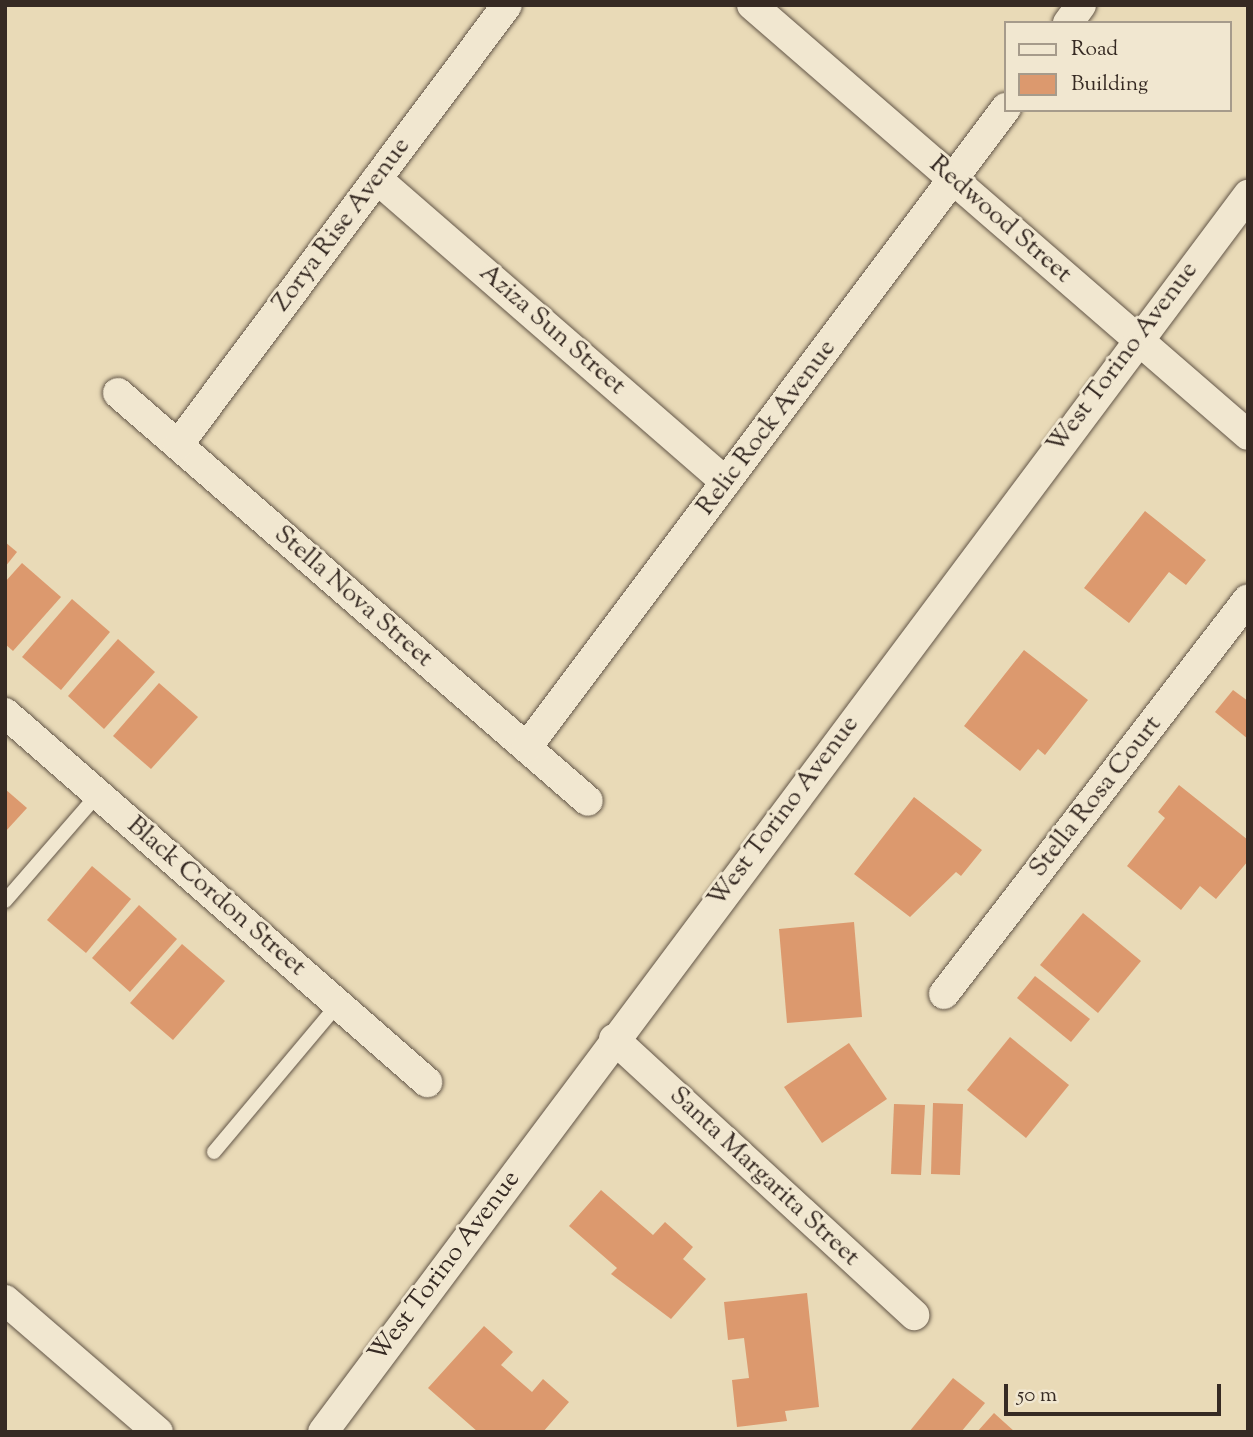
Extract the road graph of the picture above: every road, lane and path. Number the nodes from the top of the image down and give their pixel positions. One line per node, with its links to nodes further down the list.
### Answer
1 (507, 5): 6 (street, Zorya Rise Avenue)
2 (752, 5): 7 (street, Redwood Street)
3 (1081, 5): 4 (street)
4 (1069, 21)
5 (1004, 111): 7 (street, Relic Rock Avenue)
6 (377, 179): 12 (street, Zorya Rise Avenue); 13 (street, Aziza Sun Street)
7 (954, 180): 9 (street, Redwood Street); 13 (street, Relic Rock Avenue)
8 (1248, 195): 9 (street, West Torino Avenue)
9 (1136, 338): 11 (street, Redwood Street); 22 (street, West Torino Avenue)
10 (118, 393): 12 (street, Stella Nova Street)
11 (1248, 435)
12 (178, 444): 16 (street, Stella Nova Street)
13 (726, 482): 16 (street, Relic Rock Avenue)
14 (1248, 599): 20 (street, Stella Rosa Court)
15 (5, 713): 17 (street, Black Cordon Street)
16 (527, 747): 18 (street, Stella Nova Street)
17 (98, 794): 19 (lane); 21 (street, Black Cordon Street)
18 (588, 801)
19 (5, 901)
20 (944, 994)
21 (338, 1004): 23 (street, Black Cordon Street); 24 (lane)
22 (614, 1039): 26 (street, Santa Margarita Street); 28 (street, West Torino Avenue)
23 (427, 1082)
24 (214, 1152)
25 (5, 1300): 27 (street)
26 (914, 1315)
27 (158, 1432)
28 (323, 1432)

